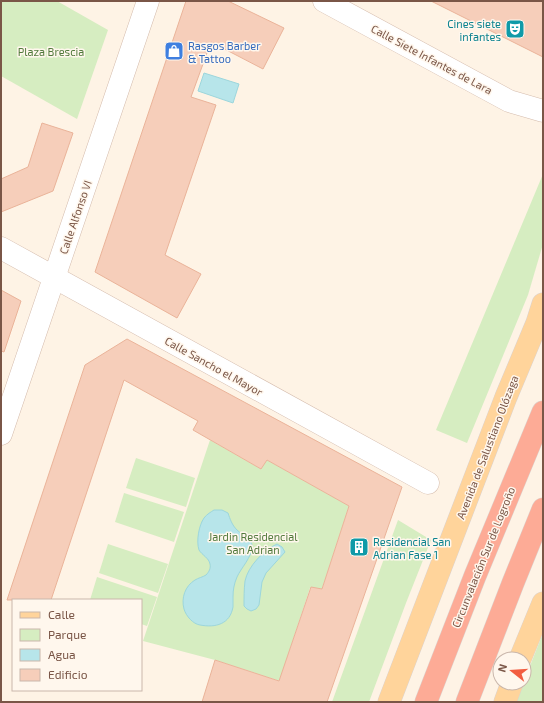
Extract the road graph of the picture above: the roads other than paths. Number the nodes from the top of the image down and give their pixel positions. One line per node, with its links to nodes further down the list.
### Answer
1 (148, 1): 5 (street, Calle Alfonso VI)
2 (324, 1): 3 (street, Calle Siete Infantes de Lara)
3 (543, 111)
4 (1, 248): 5 (street, Calle Sancho el Mayor)
5 (54, 277): 8 (street, Calle Alfonso VI); 9 (street, Calle Sancho el Mayor)
6 (543, 304): 14 (main road, Avenida de Salustiano Olózaga)
7 (543, 412): 15 (highway, Circunvalación Sur de Logroño)
8 (1, 434)
9 (428, 483)
10 (543, 509): 16 (highway)
11 (543, 603): 12 (main road)
12 (523, 651)
13 (509, 691): 17 (main road)
14 (388, 702)
15 (426, 702)
16 (468, 702)
17 (505, 702)

